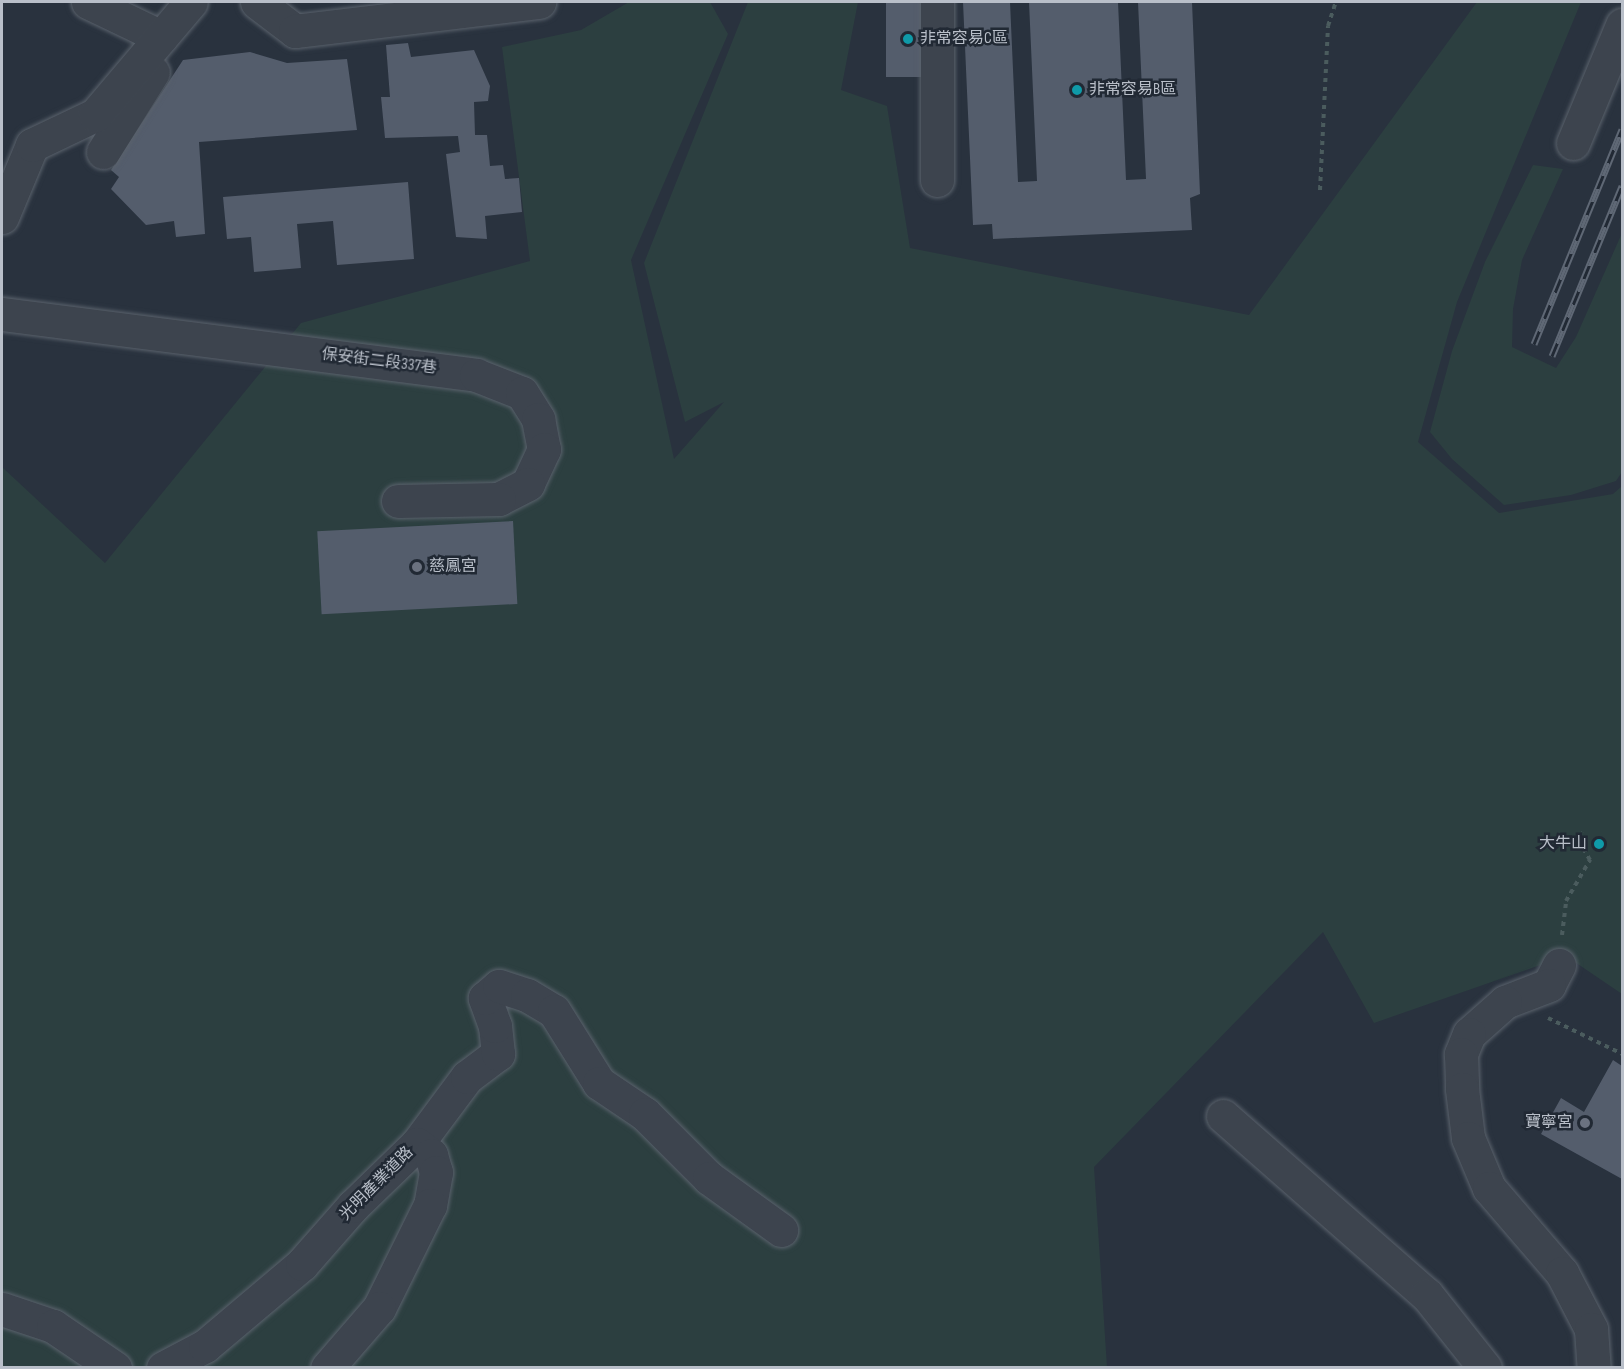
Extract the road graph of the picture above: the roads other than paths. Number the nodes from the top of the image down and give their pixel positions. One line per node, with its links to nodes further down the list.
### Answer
1 (87, 2): 8 (street)
2 (191, 2): 8 (street)
3 (197, 2): 10 (street)
4 (257, 2): 5 (street)
5 (539, 2)
6 (937, 2): 11 (street)
7 (1623, 25): 9 (street)
8 (161, 37): 12 (street)
9 (1573, 143)
10 (103, 153)
11 (938, 180)
12 (2, 217)
13 (2, 314): 14 (street, 保安街二段337巷)
14 (398, 501)
15 (1559, 965): 24 (street)
16 (1223, 1116): 23 (street)
17 (417, 1144): 18 (street); 21 (street, 光明產業道路); 22 (street, 光明產業道路)
18 (781, 1230)
19 (2, 1309): 20 (street)
20 (116, 1368)
21 (163, 1368)
22 (327, 1368)
23 (1485, 1368)
24 (1594, 1368)

